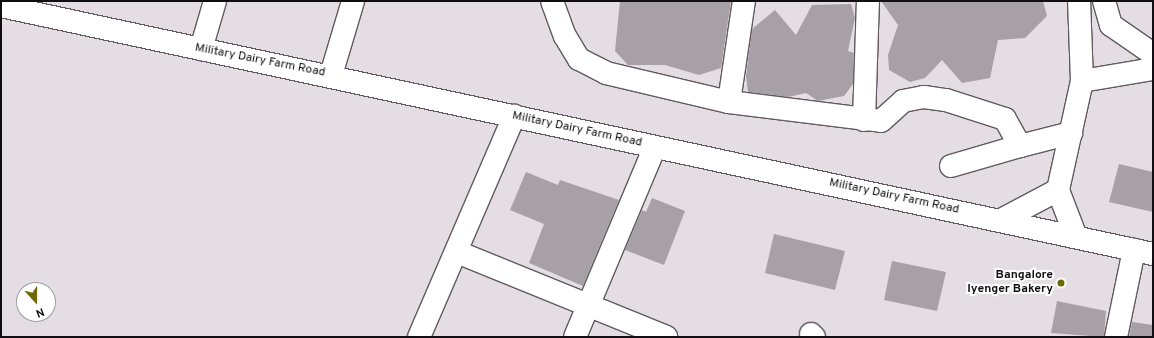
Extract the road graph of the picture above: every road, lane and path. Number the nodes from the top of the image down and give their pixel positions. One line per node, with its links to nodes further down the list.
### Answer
1 (215, 1): 9 (street)
2 (353, 1): 12 (street)
3 (552, 1): 14 (street)
4 (744, 1): 14 (street)
5 (868, 1): 16 (street)
6 (1079, 1): 13 (street)
7 (1104, 1): 10 (street)
8 (1, 6): 9 (street, Military Dairy Farm Road)
9 (201, 49): 12 (street, Military Dairy Farm Road)
10 (1153, 54)
11 (1153, 69): 13 (street)
12 (331, 75): 15 (street, Military Dairy Farm Road)
13 (1082, 81): 17 (street)
14 (729, 102): 16 (street)
15 (514, 116): 19 (street, Military Dairy Farm Road); 24 (street)
16 (864, 120): 18 (street)
17 (1071, 133): 18 (street); 21 (street)
18 (1020, 146): 20 (street)
19 (655, 147): 22 (street, Military Dairy Farm Road); 26 (street)
20 (951, 166)
21 (1058, 190): 22 (street); 23 (street)
22 (1003, 219): 23 (street, Military Dairy Farm Road)
23 (1076, 236): 25 (street, Military Dairy Farm Road)
24 (458, 252): 26 (street); 27 (street)
25 (1144, 252): 30 (street)
26 (589, 305): 28 (street); 29 (street)
27 (419, 337)
28 (575, 337)
29 (666, 337)
30 (1116, 337)

